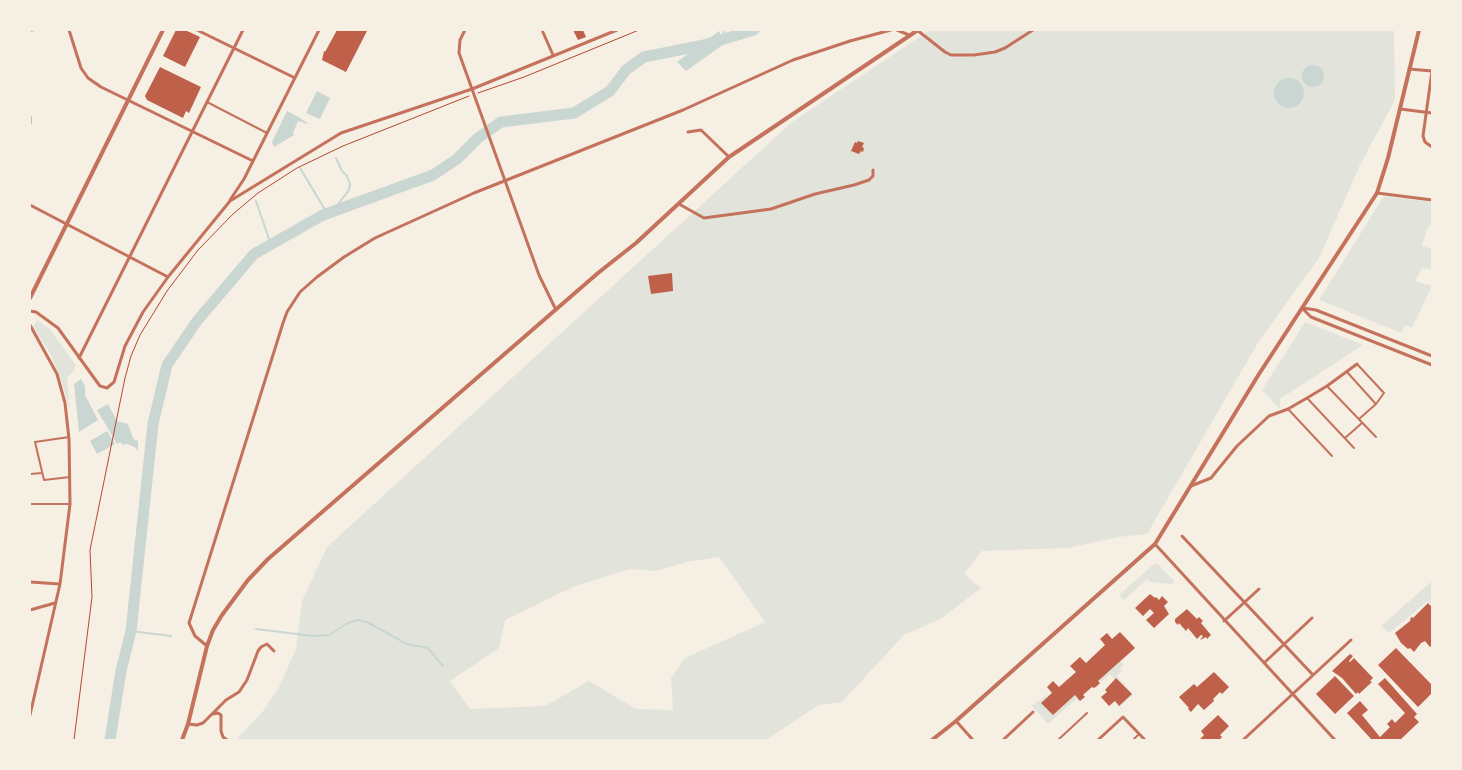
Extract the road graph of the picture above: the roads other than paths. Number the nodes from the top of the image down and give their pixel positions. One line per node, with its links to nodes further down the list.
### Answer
1 (69, 30): 20 (street)
2 (163, 30): 20 (street)
3 (197, 30): 15 (street)
4 (243, 30): 15 (street)
5 (319, 30): 19 (street)
6 (465, 30): 42 (street)
7 (542, 30): 16 (street)
8 (617, 30): 16 (street)
9 (891, 30): 79 (street)
10 (896, 30): 14 (street)
11 (917, 30): 12 (street); 14 (street)
12 (1033, 30)
13 (1418, 30): 17 (street)
14 (909, 35): 29 (street)
15 (234, 48): 19 (street); 21 (street)
16 (553, 55): 34 (street)
17 (1409, 69): 18 (street); 22 (street)
18 (1432, 71): 23 (street)
19 (295, 78): 27 (street)
20 (128, 100): 25 (street); 37 (street)
21 (207, 102): 25 (street); 27 (lane)
22 (1400, 109): 23 (street); 32 (street)
23 (1425, 113): 24 (street); 28 (street)
24 (1432, 113)
25 (193, 131): 30 (street); 38 (street)
26 (688, 132): 29 (street)
27 (267, 133): 30 (street)
28 (1432, 147)
29 (729, 157): 35 (street)
30 (253, 161): 34 (street)
31 (873, 170): 35 (street)
32 (1377, 193): 33 (street); 41 (street)
33 (1432, 200)
34 (230, 201): 39 (street)
35 (679, 204): 42 (street)
36 (30, 205): 37 (street)
37 (67, 224): 38 (street); 40 (street)
38 (130, 257): 39 (street); 46 (street)
39 (168, 277): 46 (street)
40 (30, 298)
41 (1302, 308): 45 (street); 48 (street); 64 (street)
42 (556, 310): 79 (street)
43 (30, 311): 46 (street)
44 (30, 325): 56 (street)
45 (1432, 356)
46 (79, 358)
47 (1357, 364): 49 (street); 52 (lane)
48 (1432, 365)
49 (1347, 372): 50 (street); 52 (lane)
50 (1327, 386): 51 (street); 54 (lane)
51 (1306, 398): 53 (street); 57 (lane)
52 (1376, 404): 54 (lane)
53 (1288, 409): 60 (lane); 64 (street)
54 (1359, 419): 55 (lane)
55 (1362, 423): 57 (lane); 58 (lane)
56 (69, 436): 61 (lane); 63 (street)
57 (1345, 438): 59 (lane)
58 (1376, 438)
59 (1354, 448)
60 (1332, 456)
61 (42, 473): 62 (lane); 63 (lane)
62 (30, 474)
63 (70, 477): 66 (street)
64 (1190, 486): 68 (street)
65 (30, 504): 66 (lane)
66 (70, 504): 70 (street)
67 (1182, 536): 72 (street)
68 (1155, 544): 76 (street); 88 (street)
69 (30, 582): 70 (street)
70 (60, 584): 73 (street)
71 (1259, 589): 72 (street)
72 (1245, 602): 76 (street); 78 (street)
73 (55, 603): 74 (street); 87 (street)
74 (30, 610)
75 (1312, 618): 78 (street)
76 (1224, 621): 81 (street)
77 (1351, 640): 82 (street)
78 (1285, 644): 81 (street); 82 (street)
79 (206, 646): 89 (street)
80 (274, 651): 85 (street)
81 (1264, 663): 83 (street)
82 (1313, 675): 83 (street)
83 (1292, 694): 100 (street); 101 (street)
84 (1033, 712): 95 (street)
85 (214, 713): 89 (street); 92 (street)
86 (1087, 713): 96 (lane)
87 (30, 715)
88 (956, 721): 93 (street); 94 (street)
89 (188, 724): 91 (street)
90 (1139, 734): 97 (street); 98 (lane); 99 (street)
91 (182, 740)
92 (227, 740)
93 (932, 740)
94 (973, 740)
95 (1003, 740)
96 (1058, 740)
97 (1098, 740)
98 (1132, 740)
99 (1145, 740)
100 (1243, 740)
101 (1335, 740)

